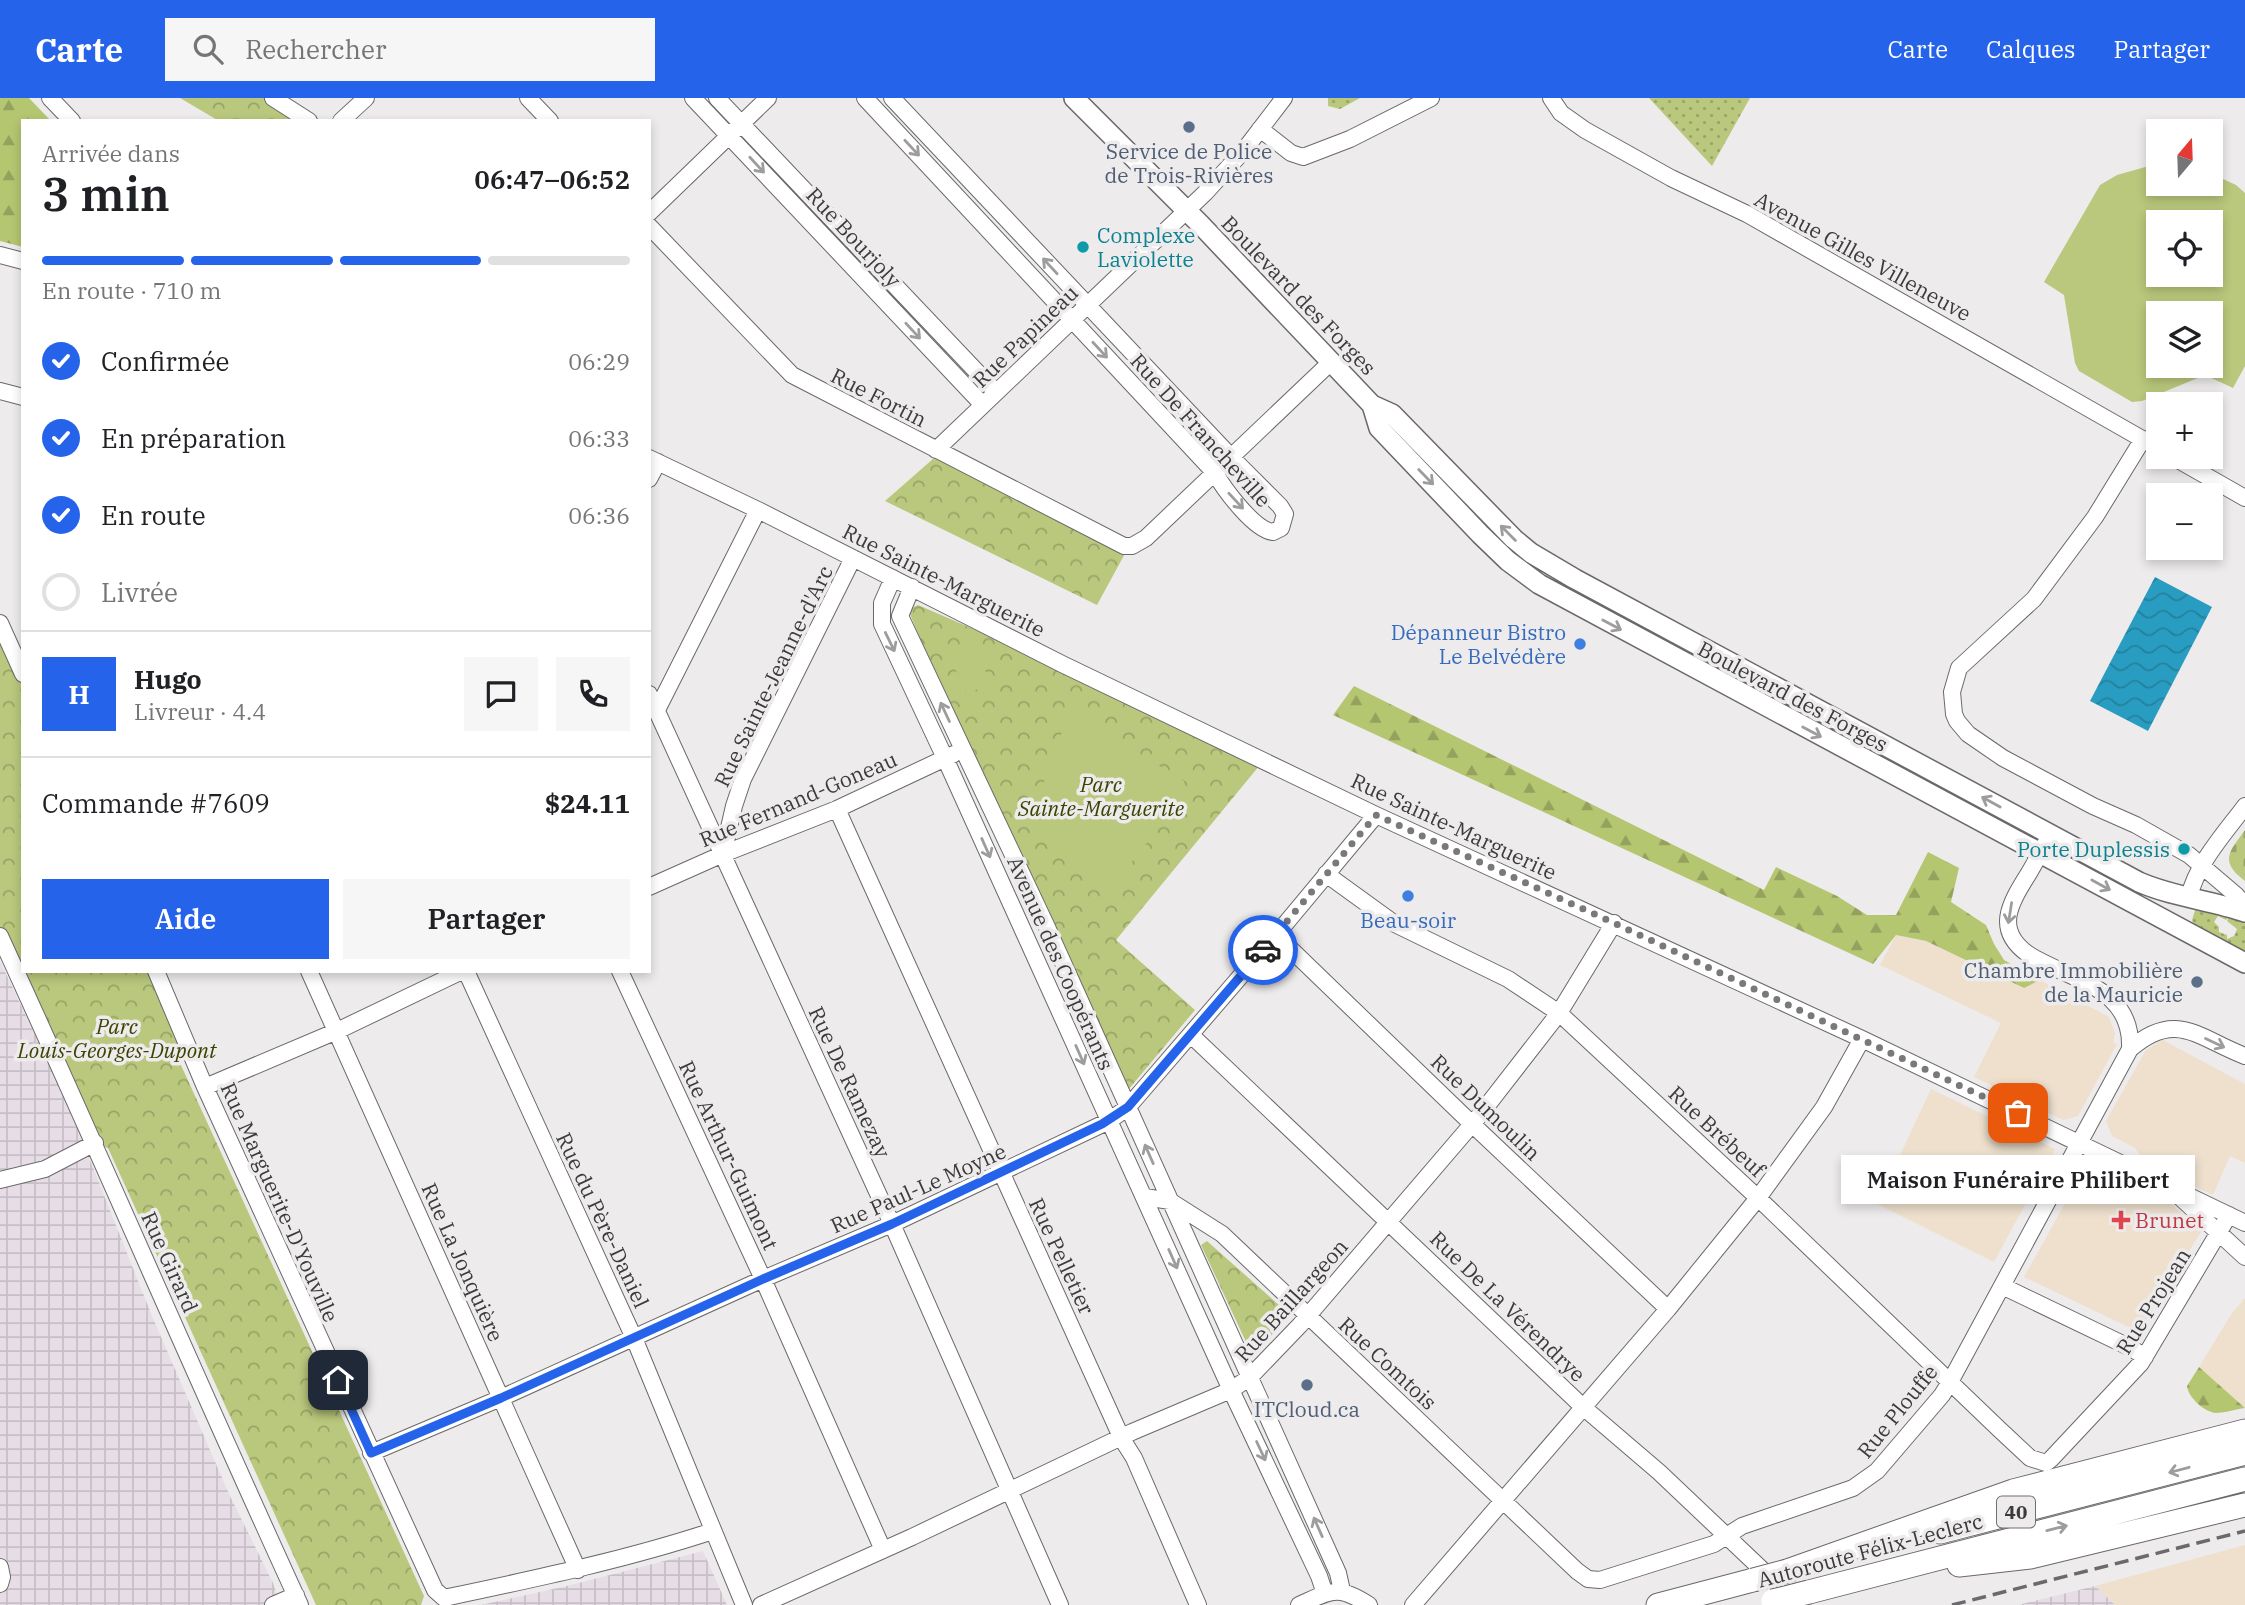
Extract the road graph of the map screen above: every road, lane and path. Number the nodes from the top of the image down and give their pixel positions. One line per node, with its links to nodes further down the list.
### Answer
1 (50, 98): 14 (street)
2 (273, 98): 15 (street)
3 (366, 98): 16 (street)
4 (528, 98): 17 (street)
5 (693, 98): 20 (street, Rue Bourjoly)
6 (717, 98): 18 (street, Rue Bourjoly)
7 (768, 98): 18 (street)
8 (865, 98): 27 (street, Rue De Francheville, one-way to 27)
9 (892, 98): 26 (street, Rue De Francheville, one-way to 9)
10 (1074, 98): 22 (main road, Boulevard des Forges)
11 (1284, 98): 19 (street, Rue Papineau)
12 (1431, 98): 19 (street)
13 (1552, 98): 34 (street, Avenue Gilles Villeneuve)
14 (70, 119)
15 (306, 119)
16 (343, 119)
17 (548, 119)
18 (741, 124): 20 (street); 30 (street, Rue Bourjoly)
19 (1260, 129): 22 (street, Rue Papineau)
20 (729, 136): 21 (street); 32 (street, Rue Bourjoly, one-way to 32)
21 (651, 211)
22 (1186, 211): 26 (street, Rue Papineau); 28 (main road, Boulevard des Forges)
23 (651, 228): 36 (street, Rue Fortin)
24 (0, 255): 25 (street)
25 (21, 260)
26 (1088, 305): 27 (street, Rue Papineau); 37 (street, Rue De Francheville)
27 (1072, 320): 30 (street, Rue Papineau); 40 (street, Rue De Francheville, one-way to 40)
28 (1331, 362): 33 (main road, Boulevard des Forges); 37 (street)
29 (0, 391): 31 (street)
30 (996, 393): 32 (street, Rue Papineau)
31 (21, 396)
32 (984, 405): 36 (street, Rue Papineau)
33 (1372, 405): 44 (main road, Boulevard des Forges, one-way to 33); 47 (main road, Boulevard des Forges, one-way to 47)
34 (2143, 439): 35 (street, Avenue Gilles Villeneuve); 62 (street)
35 (2146, 441)
36 (936, 450): 40 (street, Rue Fortin)
37 (1232, 458): 40 (street); 40 (street, Rue De Francheville, one-way to 37)
38 (654, 460): 42 (street, Rue Sainte-Marguerite)
39 (2194, 469): 41 (street)
40 (1215, 473)
41 (2245, 498)
42 (758, 510): 43 (street, Rue Sainte-Marguerite); 53 (street)
43 (853, 558): 45 (street, Rue Sainte-Marguerite); 61 (street, Rue Sainte-Jeanne-d'Arc)
44 (1564, 572): 47 (main road); 49 (main road, Boulevard des Forges)
45 (893, 578): 46 (street, Rue Sainte-Marguerite); 55 (street, Avenue des Coopérants, one-way to 55)
46 (912, 587): 54 (street, Avenue des Coopérants, one-way to 46); 58 (street, Rue Sainte-Marguerite)
47 (1552, 592): 51 (main road, Boulevard des Forges, one-way to 51)
48 (0, 623): 50 (street)
49 (1743, 669): 51 (main road); 59 (main road, Boulevard des Forges, one-way to 49)
50 (21, 670)
51 (1732, 689): 60 (main road, Boulevard des Forges, one-way to 60)
52 (651, 698): 53 (street, Rue De Ramezay)
53 (657, 710): 61 (street, Rue De Ramezay)
54 (963, 750): 55 (street, Rue Fernand-Goneau); 69 (street, Avenue des Coopérants)
55 (945, 758): 57 (street, Rue Fernand-Goneau); 73 (street, Avenue des Coopérants, one-way to 73)
56 (2245, 806): 62 (street)
57 (837, 809): 61 (street, Rue Fernand-Goneau); 92 (street, Rue Pelletier)
58 (1376, 815): 63 (street, Rue Paul-Le Moyne); 68 (street, Rue Sainte-Marguerite)
59 (2050, 835): 60 (street); 65 (main road, Boulevard des Forges)
60 (2040, 853): 70 (main road, Boulevard des Forges, one-way to 70); 84 (street, one-way to 84)
61 (723, 854): 64 (street, Rue Fernand-Goneau); 101 (street, Rue De Ramezay)
62 (2202, 867): 65 (street); 66 (street)
63 (1326, 874): 71 (street, Rue Paul-Le Moyne); 80 (street, Rue Brébeuf)
64 (651, 886)
65 (2189, 897): 67 (main road, Boulevard des Forges); 70 (main road)
66 (2245, 906)
67 (2245, 912)
68 (1614, 923): 80 (street, Rue Baillargeon); 83 (street, Rue Sainte-Marguerite)
69 (1046, 925): 73 (street); 87 (street, Avenue des Coopérants)
70 (2184, 930): 74 (main road, Boulevard des Forges)
71 (1276, 935): 82 (street, Rue Paul-Le Moyne); 89 (street, Rue Dumoulin)
72 (0, 936): 90 (street, Rue Girard)
73 (1025, 936): 88 (street, Avenue des Coopérants, one-way to 88)
74 (2245, 963)
75 (157, 973): 86 (street, Rue Marguerite-D'Youville)
76 (310, 973): 81 (street, Rue La Jonquière)
77 (460, 973): 81 (street)
78 (465, 973): 108 (street, Rue du Père-Daniel)
79 (621, 973): 104 (street, Rue Arthur-Guimont)
80 (1559, 1013): 89 (street, Rue Baillargeon); 96 (street, Rue Brébeuf)
81 (337, 1031): 86 (street); 113 (street, Rue La Jonquière)
82 (1191, 1034): 87 (street, Rue Paul-Le Moyne); 99 (street, Rue De La Vérendrye)
83 (1862, 1039): 91 (street, Rue Sainte-Marguerite); 96 (street)
84 (2130, 1049): 85 (street, one-way to 85); 91 (street, Rue Plouffe)
85 (2245, 1056)
86 (205, 1087): 117 (street, Rue Marguerite-D'Youville)
87 (1128, 1107): 88 (street, Rue Paul-Le Moyne); 97 (street, Avenue des Coopérants, one-way to 87)
88 (1109, 1121): 92 (street, Rue Paul-Le Moyne); 95 (street, Avenue des Coopérants)
89 (1472, 1124): 99 (street, Rue Baillargeon); 106 (street, Rue Dumoulin)
90 (95, 1143): 93 (street); 136 (street, Rue Girard)
91 (2080, 1143): 94 (street, Rue Sainte-Marguerite); 105 (street, Rue Plouffe)
92 (1001, 1174): 101 (street, Rue Paul-Le Moyne); 116 (street, Rue Pelletier)
93 (0, 1180)
94 (2168, 1186): 98 (street, Rue Sainte-Marguerite); 102 (street)
95 (1145, 1197): 97 (street, Rue Comtois); 112 (street, Avenue des Coopérants, one-way to 112)
96 (1758, 1198): 106 (street); 111 (street, Rue Brébeuf)
97 (1170, 1201): 107 (street, Rue Comtois); 110 (street, Avenue des Coopérants)
98 (2230, 1215): 100 (street, Rue Sainte-Marguerite); 102 (street, Rue Projean)
99 (1389, 1222): 107 (street, Rue Baillargeon); 114 (street, Rue De La Vérendrye)
100 (2245, 1223)
101 (892, 1224): 104 (street, Rue Paul-Le Moyne); 121 (street, Rue De Ramezay)
102 (2220, 1234): 103 (street); 109 (street, Rue Projean)
103 (2245, 1256)
104 (763, 1279): 108 (street, Rue Paul-Le Moyne); 126 (street, Rue Arthur-Guimont)
105 (2003, 1286): 109 (street); 111 (street, Rue Plouffe)
106 (1668, 1309): 114 (street)
107 (1308, 1316): 110 (street, Rue Baillargeon); 122 (street, Rue Comtois)
108 (634, 1338): 113 (street, Rue Paul-Le Moyne); 124 (street, Rue du Père-Daniel)
109 (2145, 1357): 119 (street, Rue Projean)
110 (1249, 1378): 112 (street, Rue Baillargeon); 133 (street, Avenue des Coopérants, one-way to 110)
111 (1950, 1382): 119 (street, Rue Brébeuf); 125 (street, Rue Plouffe)
112 (1231, 1390): 116 (street, Rue Baillargeon); 134 (street, Avenue des Coopérants, one-way to 134)
113 (501, 1398): 117 (street, Rue Paul-Le Moyne); 128 (street, Rue La Jonquière)
114 (1583, 1407): 122 (street); 125 (street, Rue De La Vérendrye)
115 (2245, 1431): 129 (highway)
116 (1122, 1439): 121 (street, Rue Baillargeon); 142 (street, Rue Pelletier)
117 (371, 1453): 128 (street, Rue Marguerite-D'Youville)
118 (2245, 1453): 129 (highway, Autoroute Félix-Leclerc / 40, one-way to 129)
119 (2046, 1463)
120 (2245, 1479): 130 (highway, Autoroute Félix-Leclerc / 40, one-way to 120)
121 (1008, 1490): 126 (street, Rue Baillargeon); 141 (street, Rue De Ramezay)
122 (1502, 1500): 131 (street, Rue Comtois); 145 (street)
123 (2245, 1504): 130 (highway)
124 (713, 1531): 128 (street); 139 (street, Rue du Père-Daniel)
125 (1727, 1536): 131 (street, Rue Plouffe); 135 (street, Rue De La Vérendrye)
126 (883, 1550): 140 (street, Rue Baillargeon)
127 (0, 1567): 132 (street)
128 (578, 1570)
129 (1787, 1571): 146 (highway, Autoroute Félix-Leclerc / 40, bridge)
130 (1873, 1575): 135 (highway, Autoroute Félix-Leclerc / 40)
131 (1590, 1579)
132 (0, 1584)
133 (1342, 1591): 134 (street); 144 (street)
134 (1325, 1594): 143 (street)
135 (1804, 1598): 137 (highway, Autoroute Félix-Leclerc / 40, bridge)
136 (298, 1600): 138 (street)
137 (1765, 1603)
138 (273, 1605)
139 (744, 1605)
140 (761, 1605)
141 (1060, 1605)
142 (1198, 1605)
143 (1299, 1605)
144 (1369, 1605)
145 (1412, 1605)
146 (1658, 1605)

